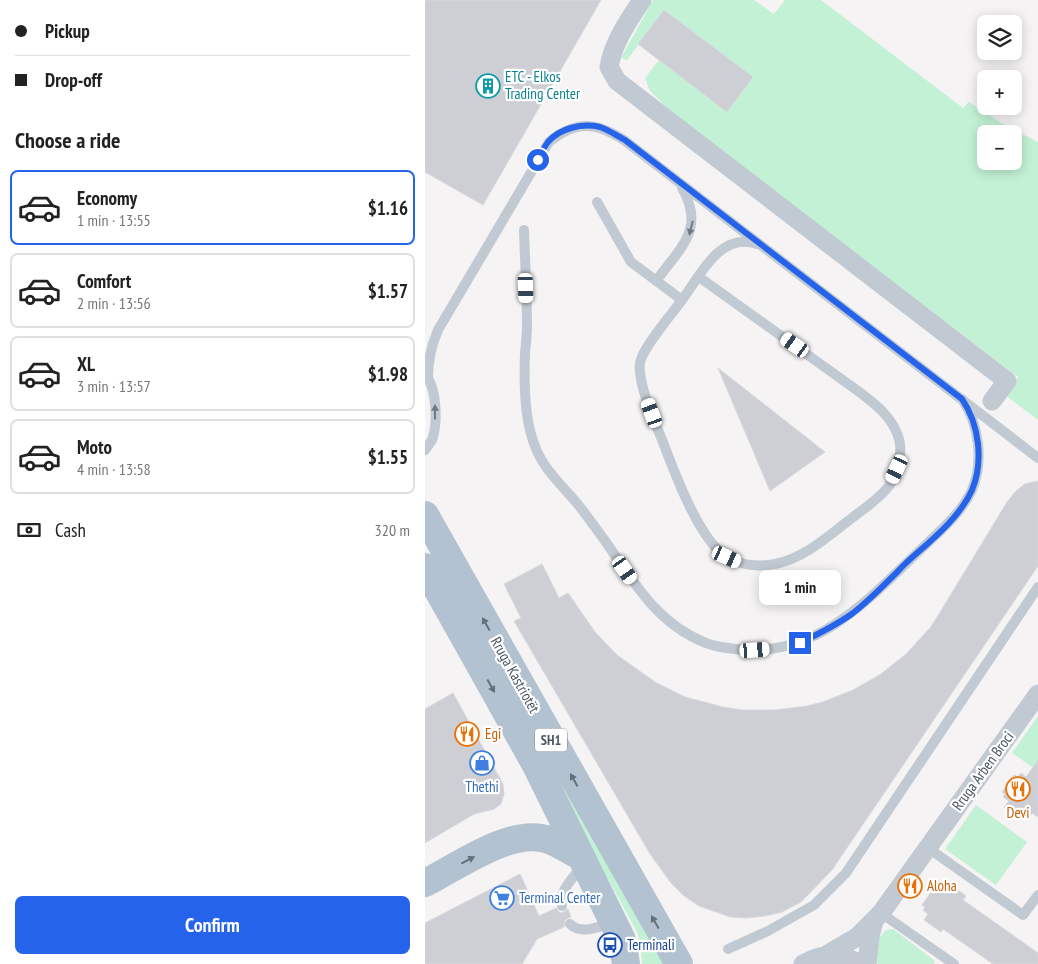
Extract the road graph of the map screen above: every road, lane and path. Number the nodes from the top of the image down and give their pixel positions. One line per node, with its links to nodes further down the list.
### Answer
1 (641, 0): 13 (street)
2 (679, 183): 5 (lane); 7 (lane, one-way to 7); 9 (lane)
3 (597, 202): 7 (lane)
4 (524, 230): 12 (lane)
5 (765, 247): 6 (lane); 12 (lane)
6 (699, 277): 8 (lane); 8 (lane)
7 (656, 280): 8 (lane)
8 (682, 300)
9 (439, 330): 10 (lane); 11 (lane)
10 (425, 342)
11 (426, 376): 14 (lane, one-way to 11)
12 (962, 399): 15 (lane)
13 (992, 401)
14 (425, 450)
15 (1038, 458)
16 (425, 515): 31 (main road, Rruga Kastriotët / SH1, one-way to 16)
17 (425, 567): 21 (main road, Rruga Kastriotët / SH1, one-way to 21)
18 (1038, 587): 28 (lane)
19 (1038, 694): 20 (street, Rruga Arben Broci)
20 (928, 848): 23 (lane); 25 (street, Rruga Arben Broci)
21 (582, 860): 22 (main road, one-way to 21); 24 (lane); 26 (main road, Rruga Kastriotët / SH1)
22 (425, 883)
23 (1038, 895)
24 (562, 906)
25 (878, 917): 29 (street, Rruga Arben Broci); 34 (street, Rruga Arben Broci); 35 (lane)
26 (614, 922): 27 (lane); 30 (main road, Rruga Kastriotët / SH1)
27 (570, 924)
28 (729, 949)
29 (828, 954): 32 (street, Rruga Arben Broci); 33 (street)
30 (626, 964)
31 (679, 964)
32 (803, 964)
33 (859, 964)
34 (867, 964)
35 (953, 964)

